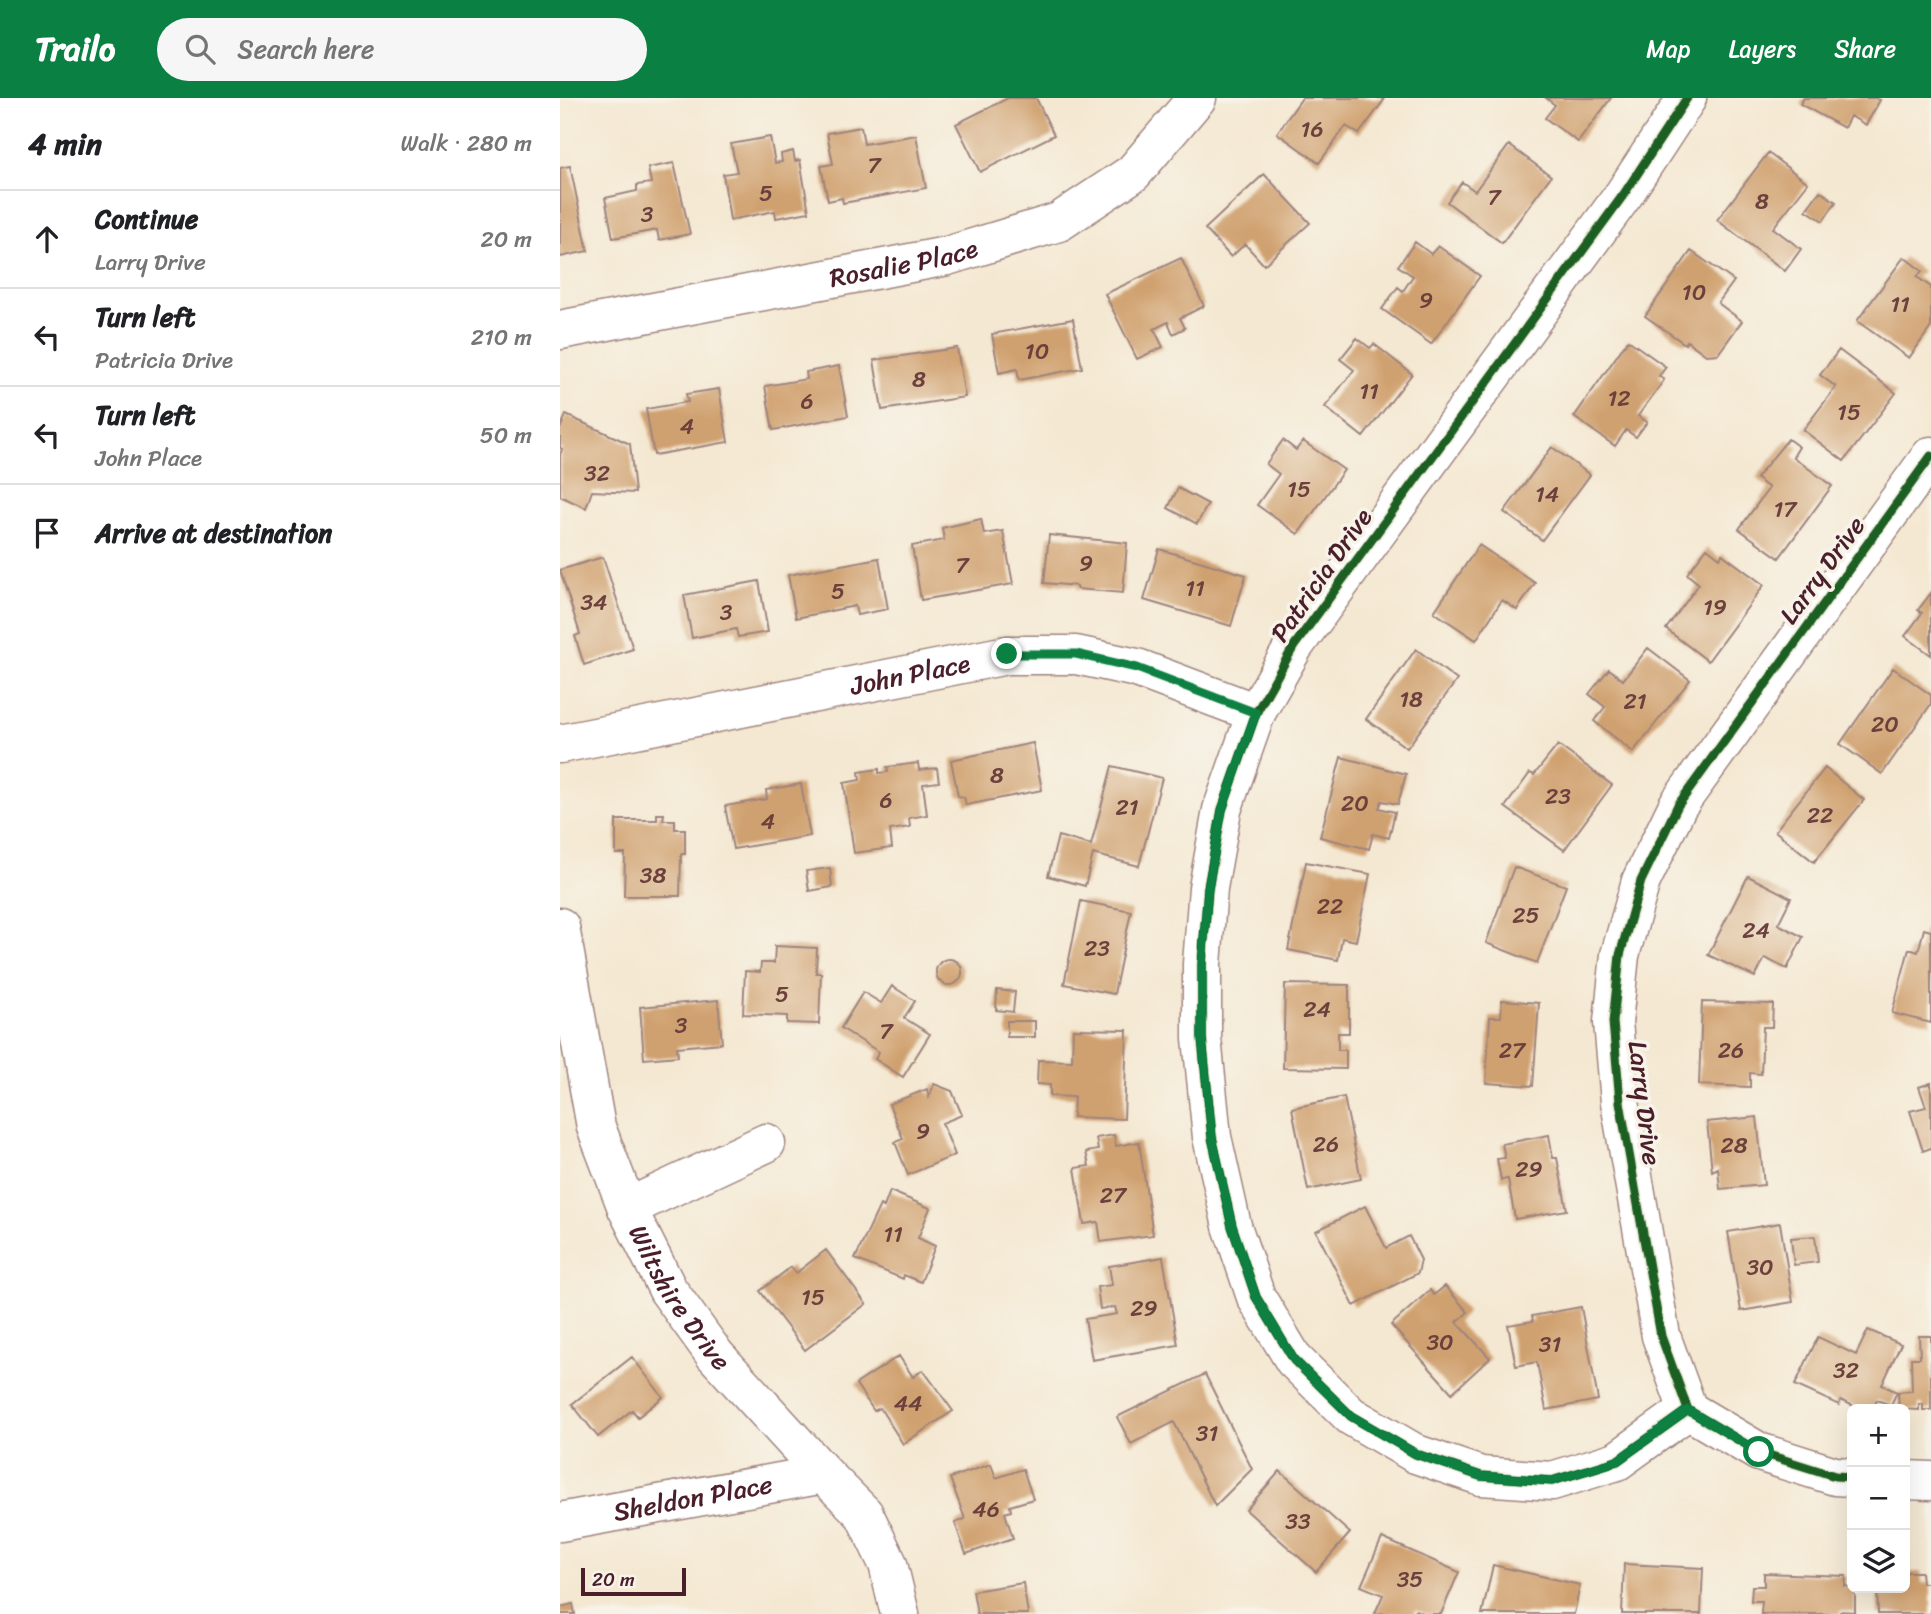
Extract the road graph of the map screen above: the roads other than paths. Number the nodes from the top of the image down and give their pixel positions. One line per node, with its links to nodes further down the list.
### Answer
1 (1197, 98): 3 (street, Rosalie Place)
2 (1687, 98): 5 (street, Patricia Drive)
3 (560, 330)
4 (1931, 456): 10 (street, Larry Drive)
5 (1256, 713): 6 (street, John Place); 10 (street, Patricia Drive)
6 (560, 744)
7 (560, 926): 9 (street, Wiltshire Drive)
8 (766, 1143): 9 (street)
9 (627, 1208): 11 (street, Wiltshire Drive)
10 (1688, 1410): 12 (street)
11 (824, 1474): 15 (street, Sheldon Place); 16 (street, Wiltshire Drive)
12 (1847, 1477)
13 (1910, 1480): 14 (street)
14 (1931, 1481)
15 (560, 1522)
16 (900, 1614)

